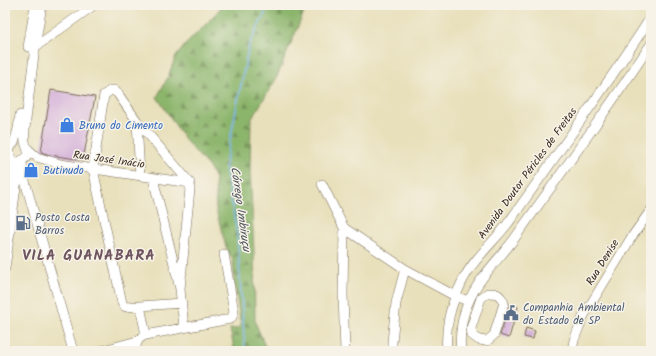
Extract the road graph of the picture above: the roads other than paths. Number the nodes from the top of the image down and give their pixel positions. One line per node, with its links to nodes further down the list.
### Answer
1 (35, 5): 9 (street)
2 (42, 5): 6 (street)
3 (94, 5): 6 (street)
4 (651, 18): 24 (street, Avenida Doutor Péricles de Freitas)
5 (651, 44): 25 (street)
6 (35, 47): 8 (street)
7 (137, 121): 11 (street); 12 (street); 14 (street)
8 (28, 148): 9 (street); 9 (street); 10 (street, Rua José Inácio)
9 (14, 153): 10 (street); 16 (street); 19 (street); 33 (street)
10 (37, 157): 11 (street, Rua José Inácio)
11 (93, 169): 12 (street, Rua José Inácio); 27 (street)
12 (140, 176): 13 (street, Rua José Inácio)
13 (153, 178): 14 (street, Rua José Inácio); 23 (street)
14 (190, 183): 23 (street)
15 (322, 184): 18 (street)
16 (5, 202)
17 (651, 210): 40 (street, Rua Denise)
18 (344, 228): 22 (street); 36 (street)
19 (6, 252): 21 (street)
20 (224, 254): 30 (street)
21 (5, 268)
22 (405, 269): 24 (street); 37 (street)
23 (180, 289): 26 (street)
24 (455, 296): 25 (street); 38 (street, Avenida Doutor Péricles de Freitas)
25 (468, 301): 28 (street)
26 (182, 303): 27 (street); 30 (street)
27 (140, 306): 31 (street)
28 (465, 313): 29 (street); 39 (street)
29 (475, 316): 29 (street)
30 (184, 327): 31 (street)
31 (146, 334): 32 (street)
32 (137, 341): 34 (street); 35 (street)
33 (73, 351)
34 (100, 351)
35 (135, 351)
36 (345, 351)
37 (392, 351)
38 (447, 351)
39 (460, 351)
40 (572, 351)

